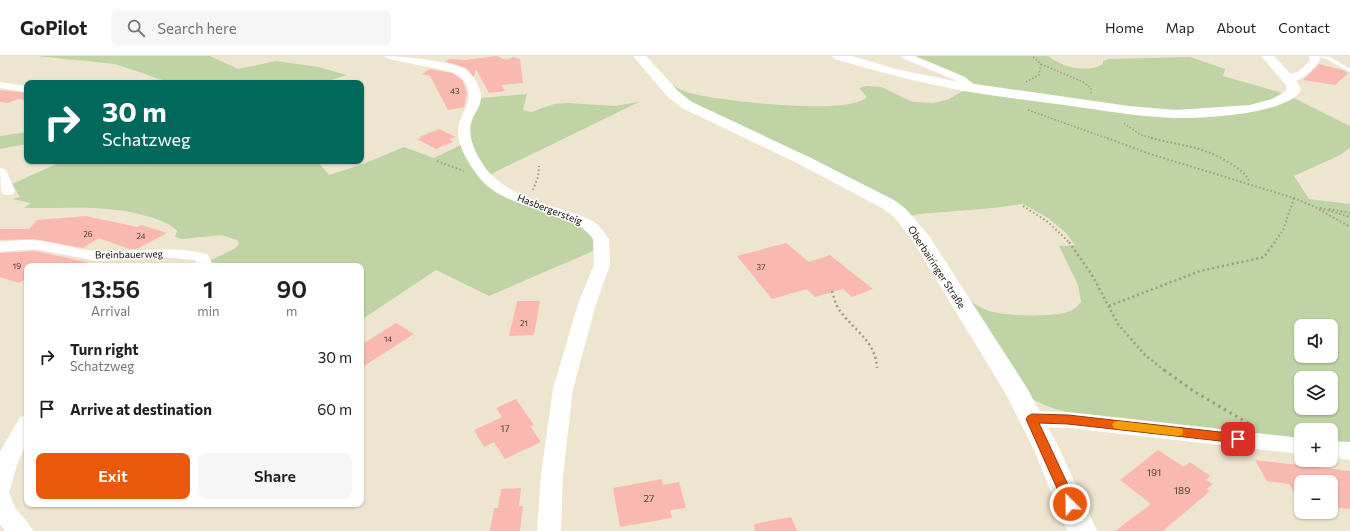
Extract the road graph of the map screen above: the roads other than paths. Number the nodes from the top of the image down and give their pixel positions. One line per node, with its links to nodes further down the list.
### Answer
1 (389, 56): 25 (street, Hasbergersteig)
2 (639, 56): 17 (street, Oberbairinger Straße)
3 (838, 56): 11 (street)
4 (906, 56): 11 (street)
5 (1267, 56): 9 (street)
6 (1314, 56): 9 (street)
7 (1319, 56): 8 (lane)
8 (1350, 71)
9 (1288, 78): 11 (street)
10 (0, 85): 12 (street)
11 (968, 87)
12 (24, 89)
13 (0, 172): 14 (street)
14 (8, 191)
15 (0, 247): 16 (street, Breinbauerweg)
16 (204, 263)
17 (1032, 419): 19 (street); 26 (street, Oberbairinger Straße)
18 (24, 427): 22 (street)
19 (1294, 445)
20 (1338, 450): 21 (street)
21 (1350, 451)
22 (0, 488)
23 (0, 496): 24 (street)
24 (22, 531)
25 (549, 531)
26 (1082, 531)

